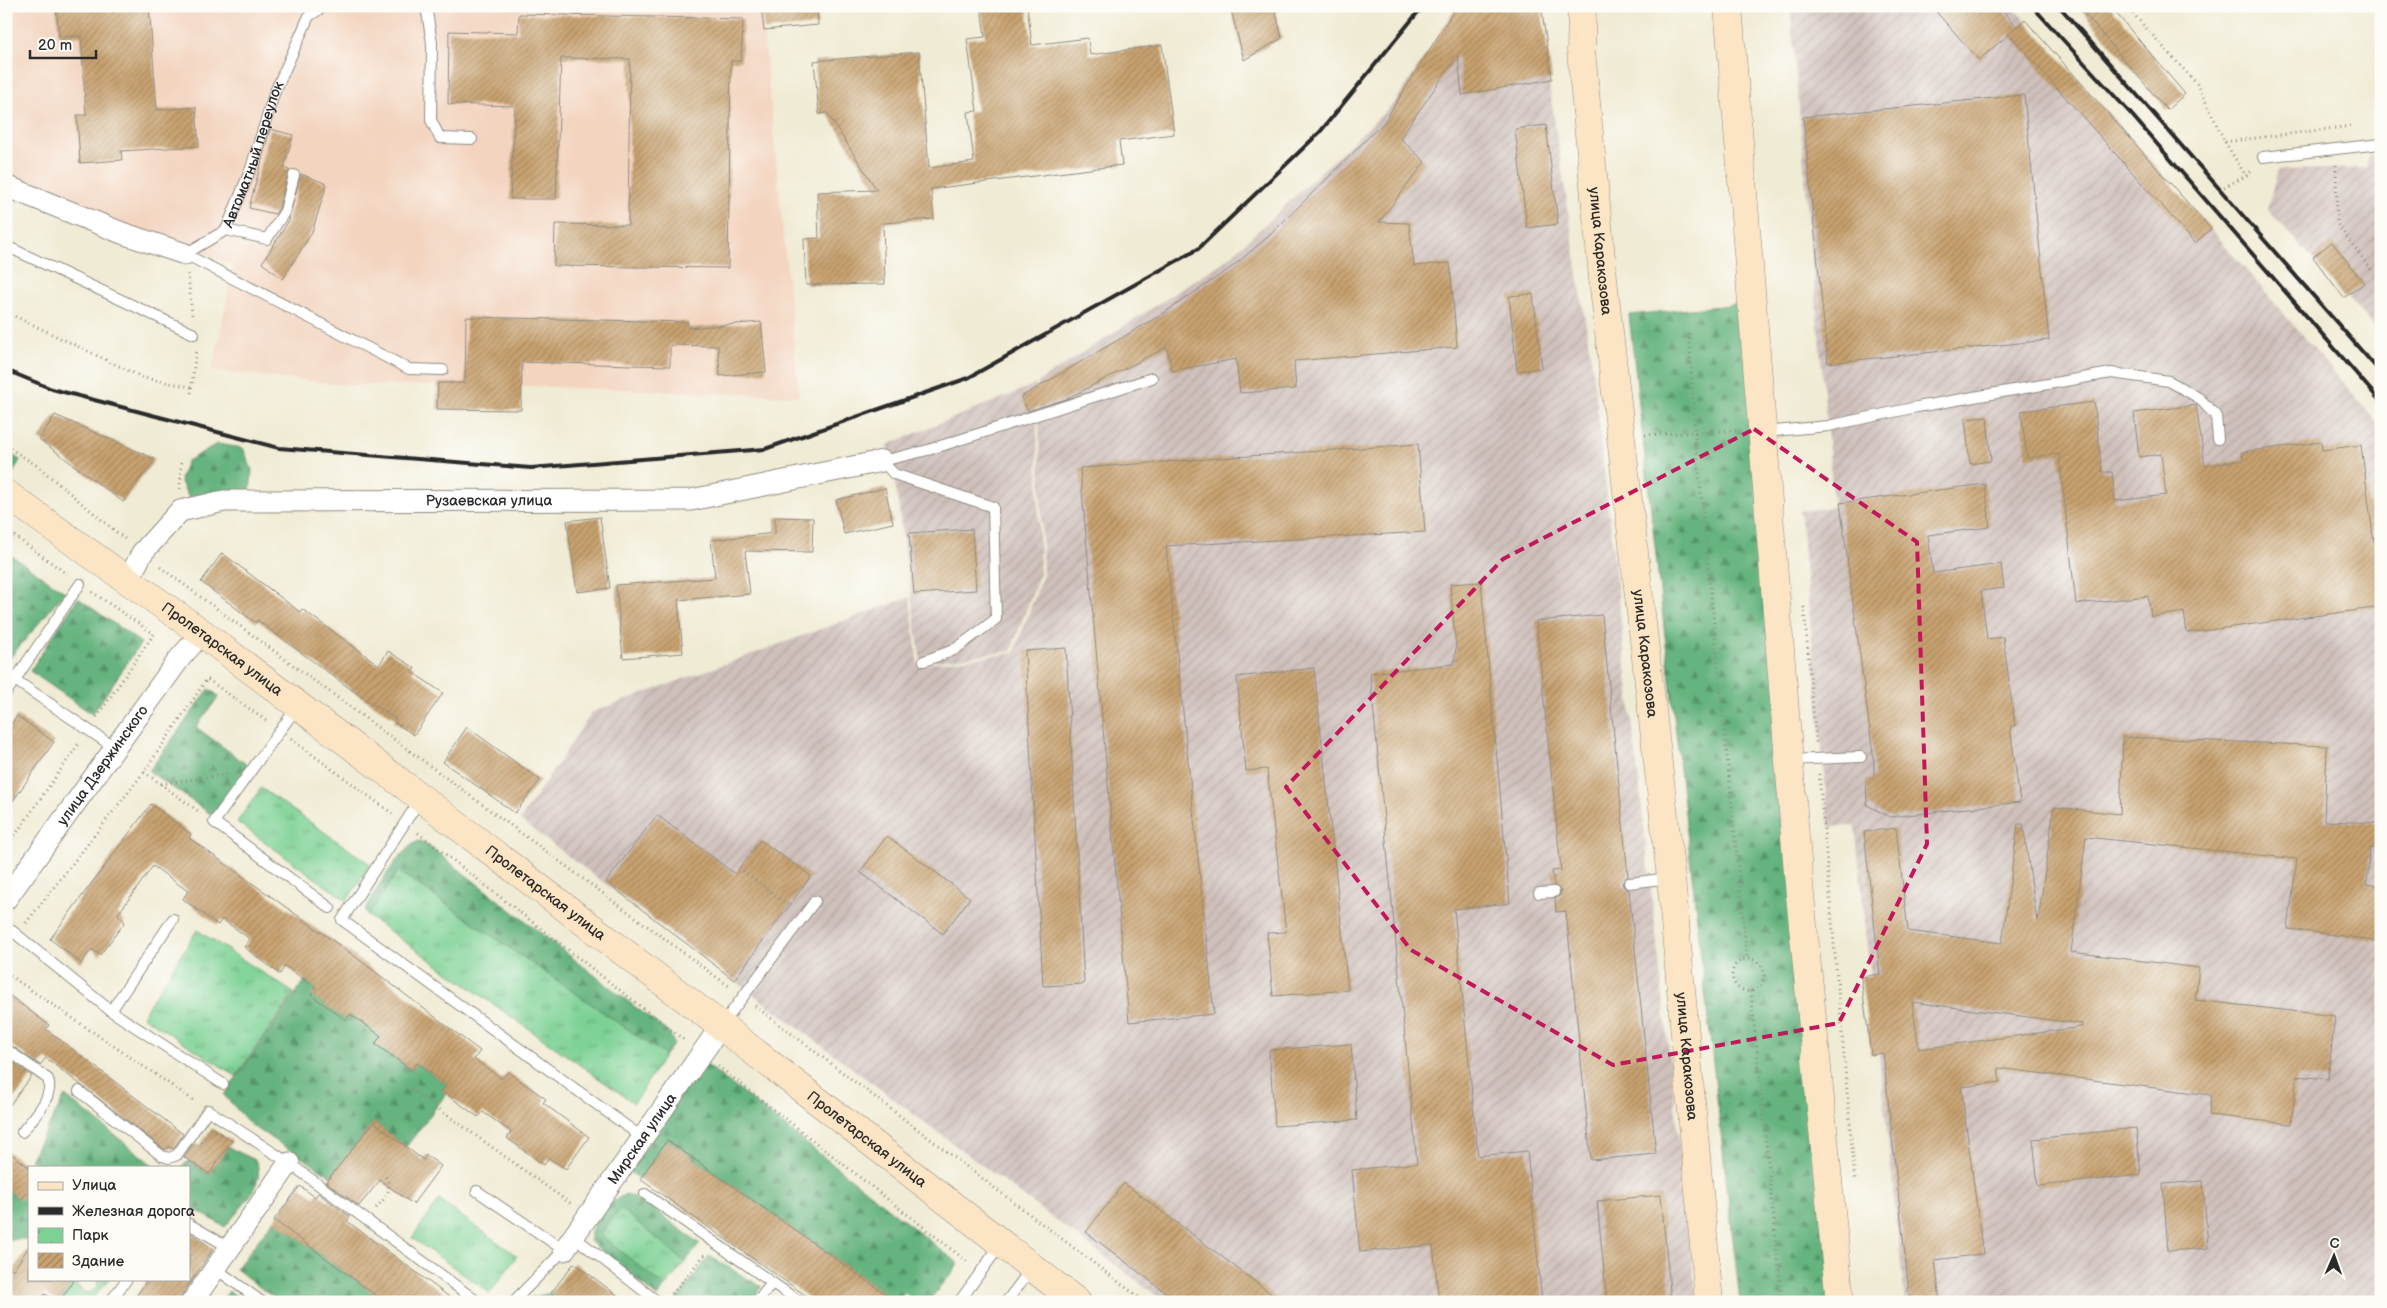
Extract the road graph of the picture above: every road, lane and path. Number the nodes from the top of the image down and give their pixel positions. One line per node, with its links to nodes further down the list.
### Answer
1 (326, 6): 16 (lane, Автоматный переулок)
2 (426, 6): 7 (lane)
3 (1582, 6): 58 (main road, улица Каракозова)
4 (2126, 6): 8 (path)
5 (1728, 7): 26 (main road)
6 (2351, 126): 8 (path)
7 (472, 139)
8 (2225, 142): 13 (path)
9 (2381, 144): 10 (lane)
10 (2336, 149): 11 (lane); 19 (path)
11 (2263, 157): 13 (path)
12 (294, 175): 16 (lane)
13 (2246, 176): 14 (path)
14 (2224, 187)
15 (7, 190): 18 (street)
16 (226, 230): 18 (lane, Автоматный переулок)
17 (6, 246): 22 (lane)
18 (185, 254): 23 (lane)
19 (2374, 272)
20 (6, 312): 25 (path)
21 (1689, 333): 27 (path)
22 (194, 334)
23 (443, 370)
24 (1152, 378): 32 (lane)
25 (191, 387)
26 (1753, 431): 27 (path); 29 (lane); 50 (main road)
27 (1695, 432): 28 (path); 69 (path)
28 (1642, 435)
29 (2218, 439)
30 (6, 446): 36 (path)
31 (181, 460): 34 (path)
32 (882, 461): 34 (street, Рузаевская улица); 42 (lane)
33 (6, 494): 37 (main road, Пролетарская улица)
34 (180, 510): 36 (street)
35 (6, 530): 38 (path)
36 (142, 554): 37 (street); 72 (path)
37 (128, 581): 40 (main road, Пролетарская улица)
38 (80, 584): 41 (path); 43 (lane)
39 (1803, 603): 49 (path)
40 (202, 633): 45 (main road, Пролетарская улица); 47 (street, улица Дзержинского)
41 (154, 634)
42 (924, 661)
43 (15, 680): 44 (lane); 47 (lane)
44 (6, 693)
45 (298, 706): 46 (lane); 54 (main road, Пролетарская улица)
46 (281, 732): 51 (lane); 52 (path); 56 (path)
47 (115, 748): 62 (street, улица Дзержинского)
48 (1861, 757): 49 (lane)
49 (1818, 758): 50 (lane); 85 (path)
50 (1789, 760): 115 (main road)
51 (252, 770): 53 (path); 55 (lane)
52 (144, 772): 53 (path); 68 (path)
53 (160, 784): 55 (path)
54 (421, 798): 56 (lane); 74 (main road, Пролетарская улица)
55 (214, 822): 64 (lane)
56 (405, 822): 76 (path); 82 (lane)
57 (744, 871): 65 (path)
58 (1670, 878): 59 (lane); 113 (main road, улица Каракозова)
59 (1629, 883)
60 (1554, 892): 61 (lane)
61 (1539, 893)
62 (6, 900)
63 (816, 901): 65 (lane)
64 (330, 908)
65 (804, 916): 72 (lane)
66 (173, 919): 73 (lane)
67 (6, 926): 68 (lane)
68 (15, 933): 73 (lane)
69 (1747, 958): 71 (path); 71 (path)
70 (6, 973): 80 (path)
71 (1752, 991): 114 (path)
72 (744, 998): 74 (lane); 112 (path)
73 (111, 1011): 77 (lane)
74 (721, 1026): 76 (street, Мирская улица); 93 (main road, Пролетарская улица)
75 (6, 1048): 81 (lane)
76 (701, 1053): 82 (street, Мирская улица); 97 (path)
77 (223, 1084)
78 (411, 1089): 88 (path)
79 (79, 1091): 80 (lane)
80 (208, 1110): 83 (lane)
81 (22, 1132)
82 (643, 1138): 88 (street, Мирская улица)
83 (289, 1162): 89 (lane); 94 (street)
84 (384, 1174): 89 (path)
85 (1856, 1186)
86 (477, 1192): 92 (lane)
87 (645, 1194): 91 (lane)
88 (587, 1216): 92 (street, Мирская улица)
89 (366, 1220): 104 (lane)
90 (190, 1225): 94 (lane)
91 (714, 1242): 99 (lane); 100 (path)
92 (569, 1243): 105 (lane); 106 (lane)
93 (1002, 1243): 95 (main road, Пролетарская улица); 97 (lane)
94 (230, 1248): 96 (street)
95 (1032, 1267): 110 (lane); 111 (main road, Пролетарская улица)
96 (216, 1269): 102 (street); 103 (lane)
97 (980, 1272): 109 (lane)
98 (126, 1280): 101 (lane)
99 (772, 1283): 107 (lane); 108 (lane)
100 (671, 1294)
101 (110, 1302)
102 (192, 1302)
103 (262, 1302)
104 (478, 1302)
105 (513, 1302)
106 (658, 1302)
107 (757, 1302)
108 (800, 1302)
109 (959, 1302)
110 (1006, 1302)
111 (1077, 1302)
112 (1145, 1302)
113 (1709, 1302)
114 (1782, 1302)
115 (1840, 1302)

